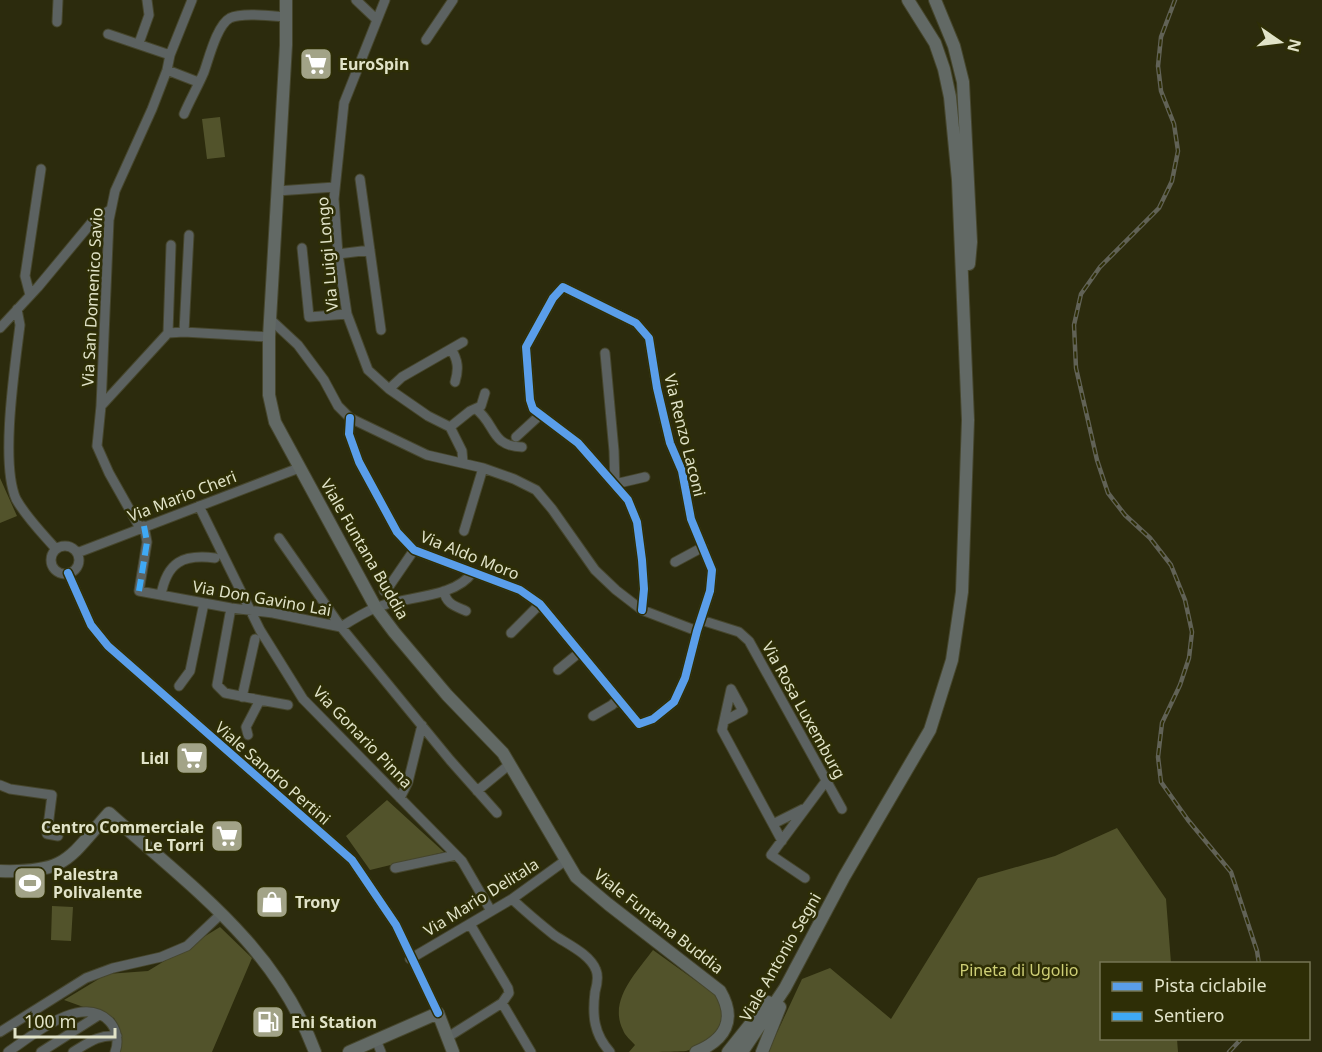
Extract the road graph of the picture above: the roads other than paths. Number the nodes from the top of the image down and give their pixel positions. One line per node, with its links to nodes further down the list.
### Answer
1 (58, 0): 12 (street)
2 (147, 0): 15 (street)
3 (192, 0): 16 (street, Via San Domenico Savio)
4 (286, 0): 10 (main road, Viale Funtana Buddia)
5 (356, 0): 11 (street)
6 (385, 0): 11 (street, Via Luigi Longo)
7 (453, 0): 14 (street)
8 (908, 0): 32 (main road)
9 (935, 0): 32 (main road)
10 (286, 17): 18 (street); 23 (main road, Viale Funtana Buddia)
11 (376, 20): 22 (street, Via Luigi Longo)
12 (57, 22)
13 (108, 34): 15 (street)
14 (426, 40)
15 (139, 43): 16 (street)
16 (170, 55): 17 (street, Via San Domenico Savio)
17 (167, 70): 18 (street); 24 (street, Via San Domenico Savio)
18 (198, 82): 19 (street)
19 (184, 114)
20 (41, 169): 30 (street)
21 (360, 179): 28 (street)
22 (335, 187): 23 (street); 29 (street, Via Luigi Longo)
23 (277, 191): 34 (main road, Viale Funtana Buddia)
24 (110, 210): 30 (street); 46 (street, Via San Domenico Savio)
25 (189, 234): 37 (street)
26 (171, 245): 38 (street)
27 (302, 248): 33 (street)
28 (370, 250): 29 (street); 36 (street)
29 (338, 254): 33 (street, Via Luigi Longo)
30 (30, 295): 31 (street)
31 (17, 309): 35 (street); 65 (street)
32 (965, 310): 119 (main road, Viale Antonio Segni)
33 (346, 314): 44 (street, Via Luigi Longo)
34 (270, 319): 39 (main road, Viale Funtana Buddia); 49 (street)
35 (0, 328)
36 (381, 330)
37 (184, 332): 38 (street); 39 (street)
38 (168, 333): 46 (street)
39 (269, 337): 55 (main road, Viale Funtana Buddia)
40 (463, 342): 41 (street)
41 (450, 349): 43 (street); 44 (street)
42 (605, 353): 53 (street)
43 (455, 381)
44 (389, 389): 50 (street, Via Luigi Longo)
45 (485, 393): 47 (street)
46 (101, 406): 61 (street, Via San Domenico Savio)
47 (476, 409): 50 (street); 52 (street)
48 (540, 415): 51 (street); 57 (street); 64 (street, Via Renzo Laconi)
49 (350, 418): 54 (street); 66 (street, Via Aldo Moro)
50 (450, 427): 54 (street)
51 (516, 437)
52 (522, 447)
53 (614, 458): 57 (street); 59 (street)
54 (463, 463): 56 (street)
55 (299, 468): 60 (street, Via Mario Cheri); 78 (main road, Viale Funtana Buddia)
56 (483, 468): 62 (street); 79 (street)
57 (600, 470): 59 (street)
58 (645, 477): 59 (street)
59 (615, 484): 79 (street)
60 (199, 506): 61 (street, Via Mario Cheri); 80 (street, Via Gonario Pinna)
61 (142, 527): 67 (street, Via Mario Cheri); 74 (street, Via Don Gavino Lai)
62 (464, 531)
63 (279, 538): 83 (street)
64 (704, 547): 69 (street); 82 (street)
65 (56, 549): 67 (street); 70 (street)
66 (414, 550): 71 (street, Via Aldo Moro); 72 (street)
67 (77, 553): 70 (street)
68 (215, 558): 74 (street)
69 (675, 562)
70 (68, 573): 118 (street, Viale Sandro Pertini)
71 (472, 573): 73 (street, Via Don Gavino Lai); 76 (street, Via Aldo Moro)
72 (384, 591)
73 (444, 591): 78 (street, Via Don Gavino Lai); 81 (street)
74 (161, 595): 75 (street, Via Don Gavino Lai)
75 (204, 603): 77 (street, Via Don Gavino Lai); 89 (street)
76 (540, 604): 85 (street); 87 (street, Via Aldo Moro)
77 (231, 608): 80 (street, Via Don Gavino Lai); 90 (street)
78 (376, 608): 83 (street, Via Don Gavino Lai); 98 (main road, Viale Funtana Buddia)
79 (642, 610): 84 (street)
80 (250, 611): 83 (street, Via Don Gavino Lai); 102 (street, Via Gonario Pinna)
81 (466, 611)
82 (701, 620): 84 (street); 99 (street, Via Rosa Luxemburg)
83 (341, 627): 96 (street)
84 (697, 631): 91 (street, Via Aldo Moro)
85 (511, 633)
86 (255, 639): 90 (street)
87 (580, 652): 88 (street); 91 (street, Via Aldo Moro)
88 (558, 670)
89 (179, 686)
90 (242, 697): 92 (street)
91 (618, 699): 94 (street)
92 (260, 700): 93 (street); 97 (street)
93 (288, 705)
94 (593, 716)
95 (724, 721): 95 (street); 106 (street)
96 (422, 725): 101 (street); 102 (street)
97 (248, 735)
98 (510, 764): 101 (street); 110 (main road, Viale Funtana Buddia)
99 (826, 782): 103 (street); 104 (street, Via Rosa Luxemburg)
100 (0, 785): 107 (street)
101 (477, 791): 105 (street)
102 (400, 798): 109 (street, Via Gonario Pinna)
103 (807, 808): 106 (street); 108 (street)
104 (842, 809)
105 (497, 813)
106 (773, 824): 108 (street)
107 (58, 836)
108 (782, 841): 113 (street)
109 (456, 855): 111 (street); 115 (street, Via Gonario Pinna)
110 (566, 860): 114 (street, Via Mario Delitala); 127 (main road, Viale Funtana Buddia)
111 (395, 868)
112 (0, 871): 116 (main road)
113 (805, 878)
114 (512, 899): 115 (street, Via Mario Delitala); 137 (street)
115 (491, 911): 117 (street, Via Mario Delitala)
116 (222, 914): 123 (street); 132 (main road)
117 (470, 924): 118 (street, Via Mario Delitala); 120 (street)
118 (410, 959): 121 (street, Viale Sandro Pertini)
119 (785, 988): 138 (main road); 139 (main road, Viale Antonio Segni); 140 (main road)
120 (502, 1003): 125 (street); 136 (street)
121 (438, 1013): 125 (main road, Viale Sandro Pertini); 126 (main road)
122 (99, 1015): 124 (street); 128 (street); 129 (street)
123 (0, 1032)
124 (117, 1036): 130 (street); 131 (street)
125 (448, 1037): 135 (main road, Viale Sandro Pertini)
126 (376, 1040): 133 (main road); 134 (street)
127 (698, 1051)
128 (8, 1052)
129 (41, 1052)
130 (73, 1052)
131 (115, 1052)
132 (315, 1052)
133 (350, 1052)
134 (381, 1052)
135 (453, 1052)
136 (531, 1052)
137 (610, 1052)
138 (728, 1052)
139 (742, 1052)
140 (762, 1052)

